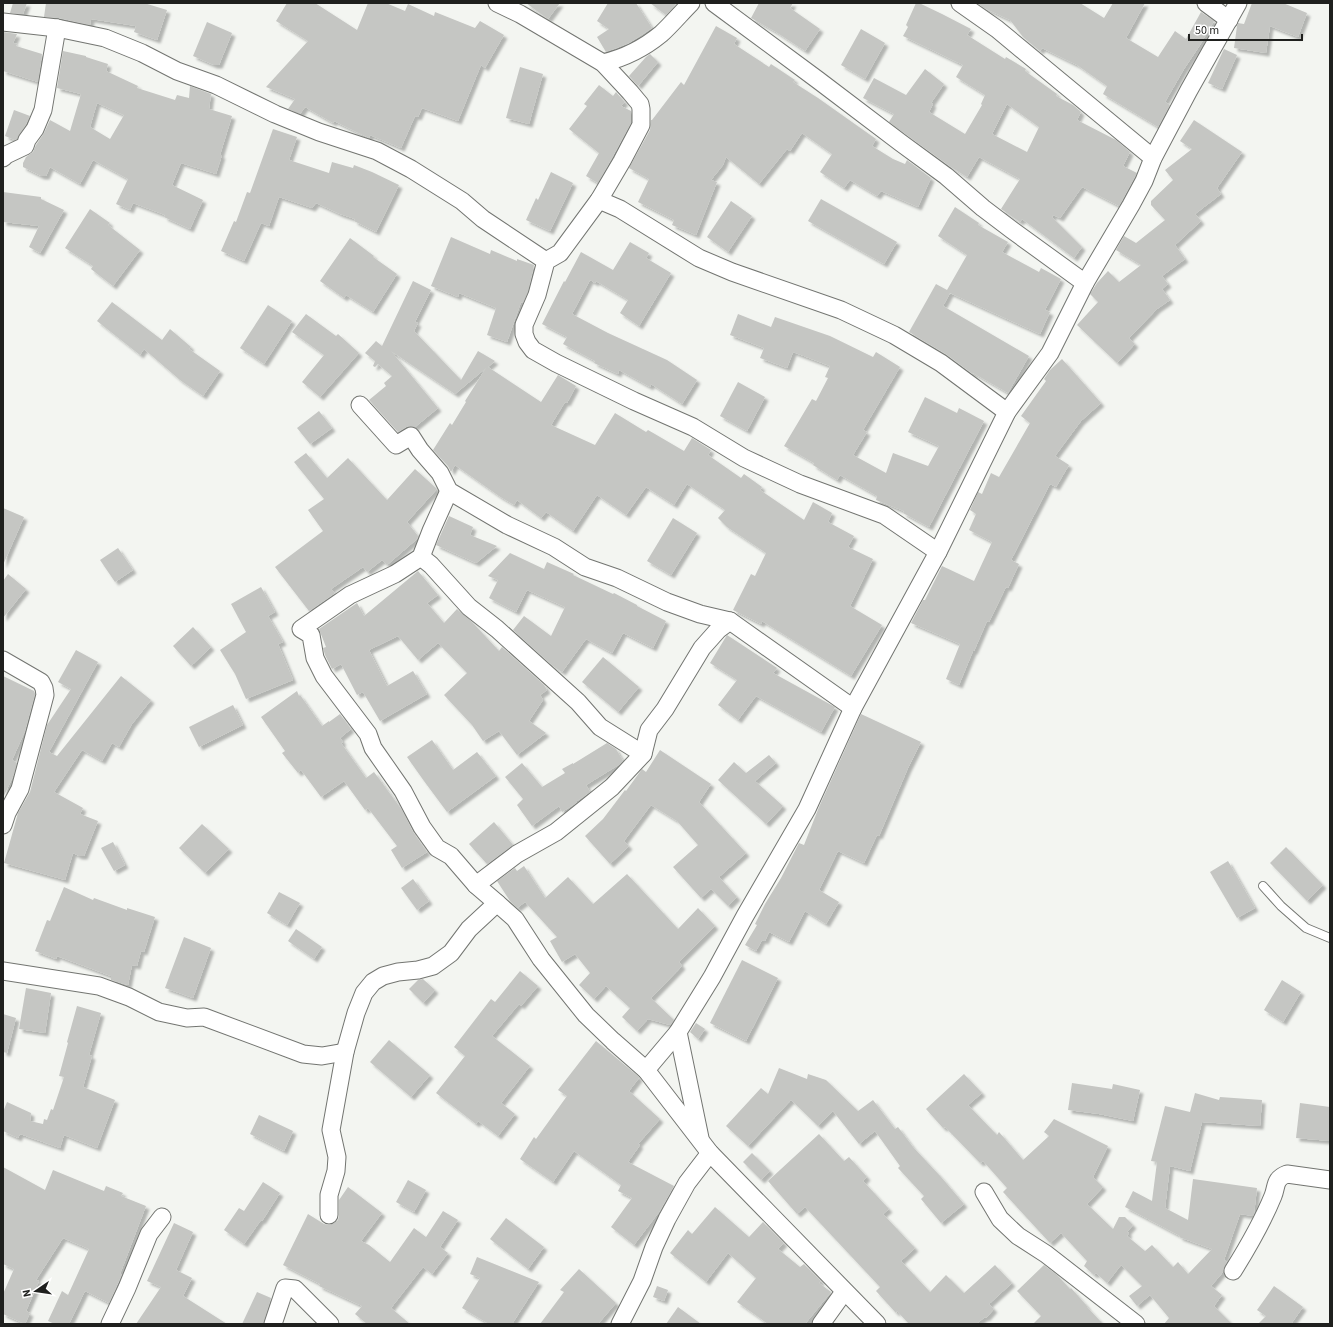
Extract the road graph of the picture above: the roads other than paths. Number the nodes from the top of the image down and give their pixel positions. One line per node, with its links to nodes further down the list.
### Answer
1 (497, 3): 10 (street)
2 (691, 3): 10 (street)
3 (714, 3): 15 (street)
4 (960, 3): 12 (street)
5 (1206, 3): 7 (street)
6 (1238, 3): 7 (street)
7 (1230, 20): 12 (street)
8 (3, 22): 9 (street)
9 (56, 28): 11 (street); 14 (street)
10 (602, 63): 13 (street)
11 (3, 158)
12 (1153, 158): 15 (street)
13 (599, 200): 14 (street); 17 (street)
14 (546, 261): 19 (street)
15 (1084, 283): 17 (street)
16 (360, 406): 18 (street)
17 (1007, 412): 19 (street)
18 (449, 491): 20 (street); 21 (street)
19 (938, 552): 23 (street)
20 (420, 557): 24 (street); 26 (street)
21 (730, 621): 23 (street); 24 (street)
22 (3, 660): 25 (street)
23 (853, 708): 31 (street)
24 (643, 754): 26 (street)
25 (3, 825)
26 (476, 885): 28 (street)
27 (1263, 886): 29 (lane)
28 (497, 903): 32 (street); 33 (street)
29 (1330, 938)
30 (3, 971): 32 (street)
31 (678, 1032): 33 (street); 34 (street)
32 (345, 1052): 37 (street)
33 (646, 1070): 34 (street)
34 (705, 1148): 40 (street); 44 (street)
35 (1330, 1180): 39 (street)
36 (984, 1192): 47 (street)
37 (329, 1215)
38 (162, 1217): 41 (street)
39 (1233, 1271)
40 (844, 1292): 45 (street); 46 (street)
41 (110, 1324)
42 (273, 1324): 43 (street)
43 (330, 1324)
44 (620, 1324)
45 (821, 1324)
46 (877, 1324)
47 (1136, 1324)

